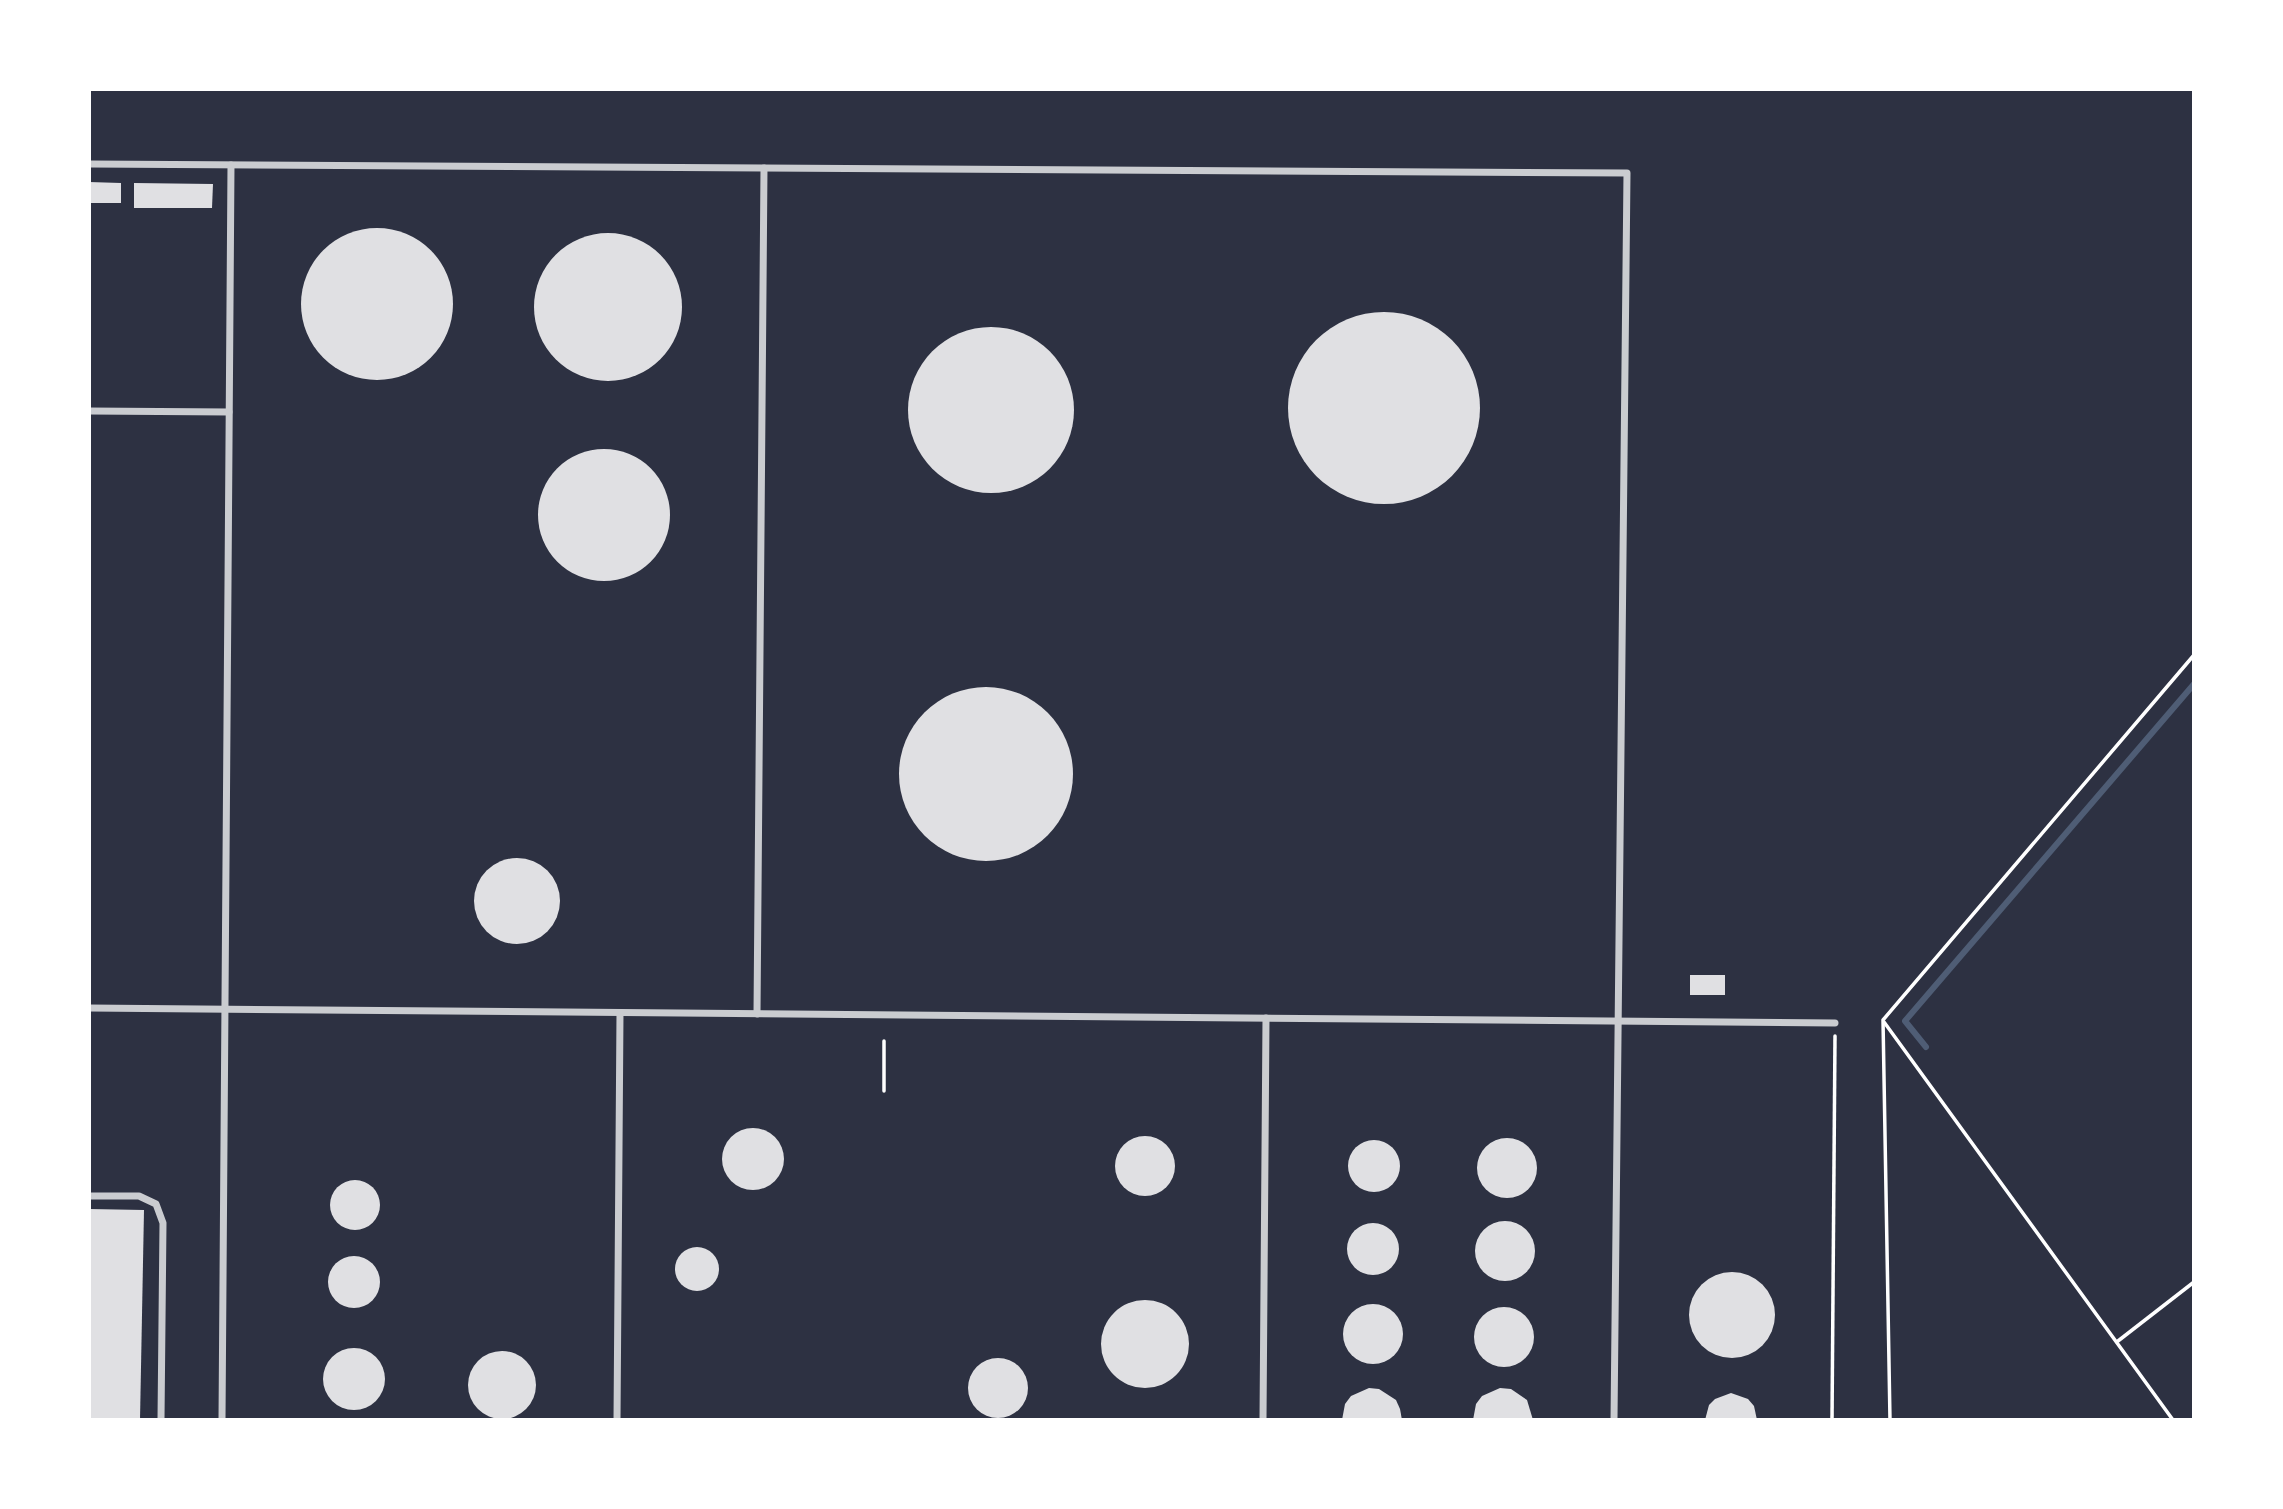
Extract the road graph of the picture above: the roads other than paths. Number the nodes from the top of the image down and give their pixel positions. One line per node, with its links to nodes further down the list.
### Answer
1 (89, 164): 2 (street)
2 (231, 165): 3 (street); 5 (street)
3 (764, 168): 9 (street); 11 (street)
4 (89, 411): 5 (street)
5 (229, 412): 7 (street)
6 (89, 1008): 7 (street)
7 (226, 1010): 8 (street); 15 (street)
8 (620, 1013): 9 (street); 16 (street)
9 (757, 1014): 10 (street)
10 (1266, 1018): 11 (street); 17 (street)
11 (1617, 1021): 12 (street); 18 (street)
12 (1835, 1023)
13 (89, 1196): 14 (street)
14 (161, 1420)
15 (222, 1420)
16 (617, 1420)
17 (1263, 1420)
18 (1614, 1420)

